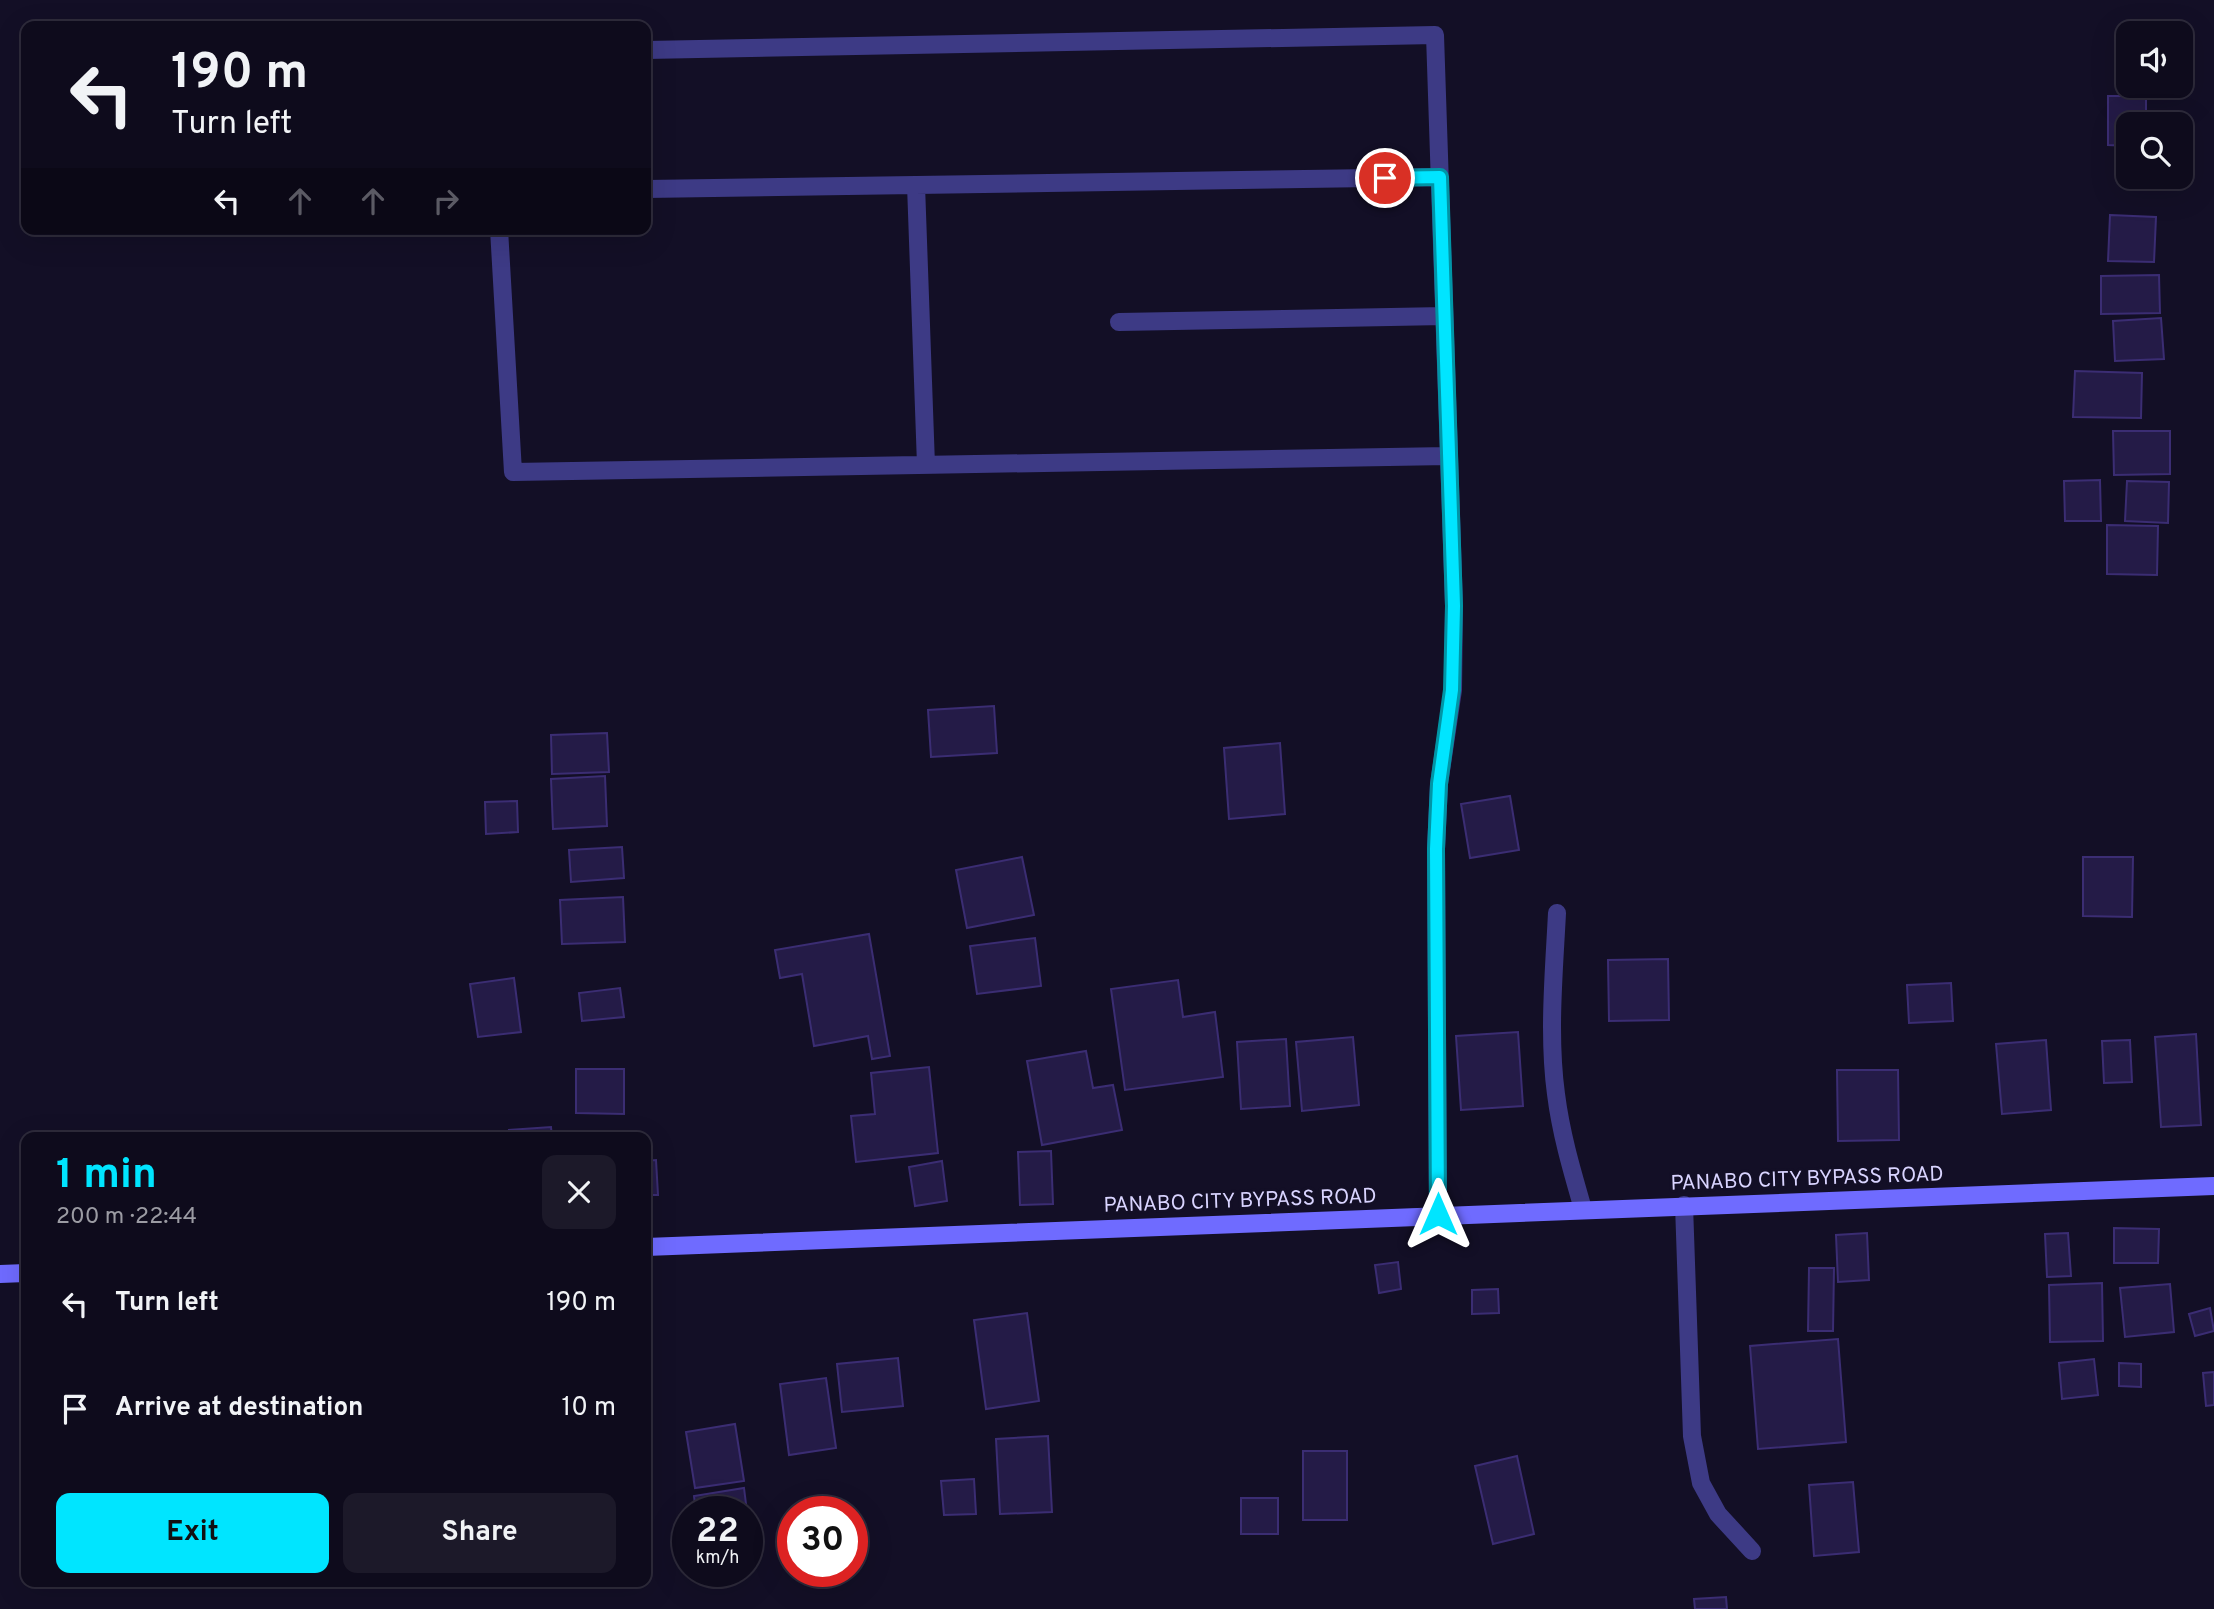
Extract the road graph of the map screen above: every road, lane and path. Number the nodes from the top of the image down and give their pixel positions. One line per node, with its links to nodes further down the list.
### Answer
1 (651, 50): 2 (street)
2 (1440, 177): 3 (street); 6 (street)
3 (916, 185): 4 (street); 9 (street)
4 (651, 189)
5 (499, 235): 9 (street)
6 (1444, 316): 7 (street); 8 (street)
7 (1119, 322)
8 (1448, 456): 9 (street); 14 (street)
9 (926, 465)
10 (1556, 912): 13 (street)
11 (2214, 1186): 12 (main road, PANABO CITY BYPASS ROAD)
12 (1684, 1205): 13 (main road, PANABO CITY BYPASS ROAD); 18 (street)
13 (1583, 1209): 14 (main road, PANABO CITY BYPASS ROAD)
14 (1438, 1214): 15 (main road, PANABO CITY BYPASS ROAD)
15 (651, 1247)
16 (21, 1273): 17 (main road)
17 (0, 1274)
18 (1752, 1551)

